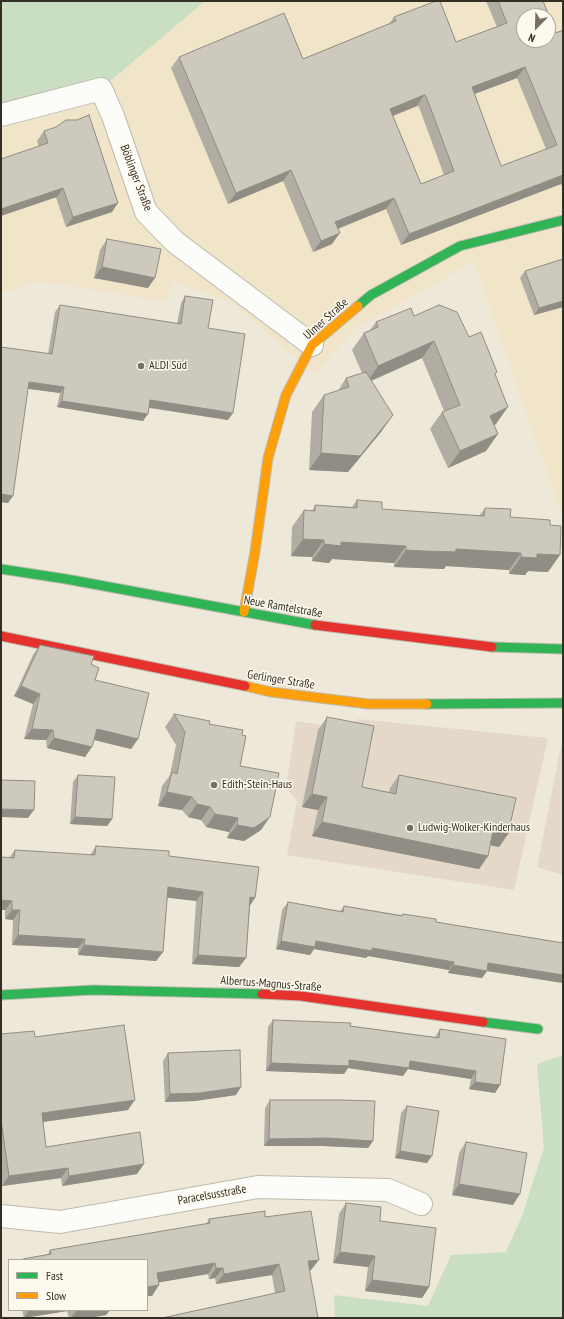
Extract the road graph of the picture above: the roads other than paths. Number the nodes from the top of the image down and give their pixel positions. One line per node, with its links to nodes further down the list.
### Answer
1 (1, 115): 3 (street, Böblinger Straße)
2 (563, 220): 3 (street, Ulmer Straße)
3 (312, 344): 5 (street, Ulmer Straße)
4 (1, 569): 5 (street, Neue Ramtelstraße)
5 (244, 612): 7 (street, Neue Ramtelstraße)
6 (1, 636): 8 (street, Gerlinger Straße)
7 (563, 649)
8 (563, 703)
9 (1, 995): 10 (street, Albertus-Magnus-Straße)
10 (538, 1029)
11 (421, 1204): 12 (street, Paracelsusstraße)
12 (1, 1216)

